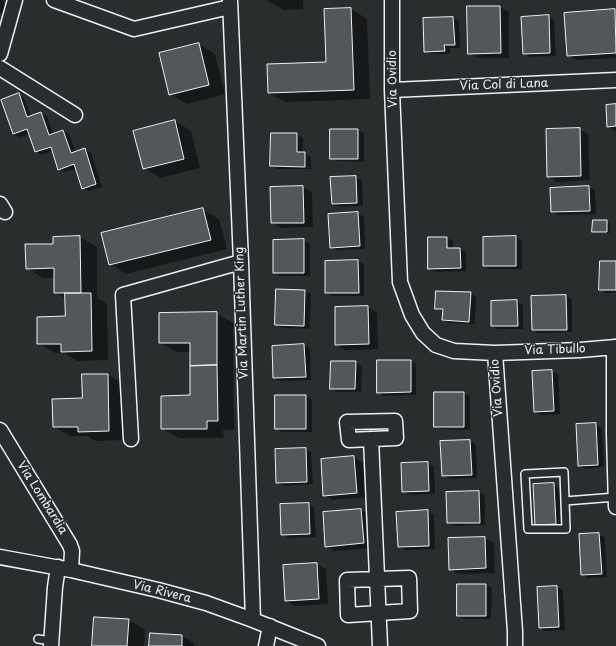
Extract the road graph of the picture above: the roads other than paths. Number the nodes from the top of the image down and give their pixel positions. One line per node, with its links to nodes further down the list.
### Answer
1 (15, 0): 5 (street)
2 (54, 0): 4 (street, Via Martin Luther King)
3 (392, 0): 8 (street, Via Ovidio)
4 (230, 3): 10 (street, Via Martin Luther King)
5 (0, 54)
6 (0, 68): 9 (street)
7 (616, 80): 8 (street, Via Col di Lana)
8 (392, 90): 12 (street, Via Ovidio)
9 (75, 115)
10 (241, 262): 14 (street); 23 (street, Via Martin Luther King)
11 (615, 348): 12 (street, Via Tibullo); 16 (street)
12 (495, 353): 29 (street, Via Ovidio)
13 (0, 430): 20 (street, Via Lombardia)
14 (131, 439)
15 (371, 439): 21 (street)
16 (616, 497): 17 (lane); 18 (street)
17 (565, 501): 17 (lane)
18 (616, 507)
19 (0, 557): 20 (street, Via Rivera)
20 (65, 569): 23 (street, Via Rivera); 25 (street, Via Lombardia)
21 (377, 580): 22 (street); 22 (street); 22 (street)
22 (378, 614): 28 (street)
23 (253, 620): 24 (street, Via Rivera)
24 (270, 626): 26 (street); 27 (street, Via Rivera)
25 (47, 642)
26 (266, 646)
27 (318, 646)
28 (380, 646)
29 (515, 646)

